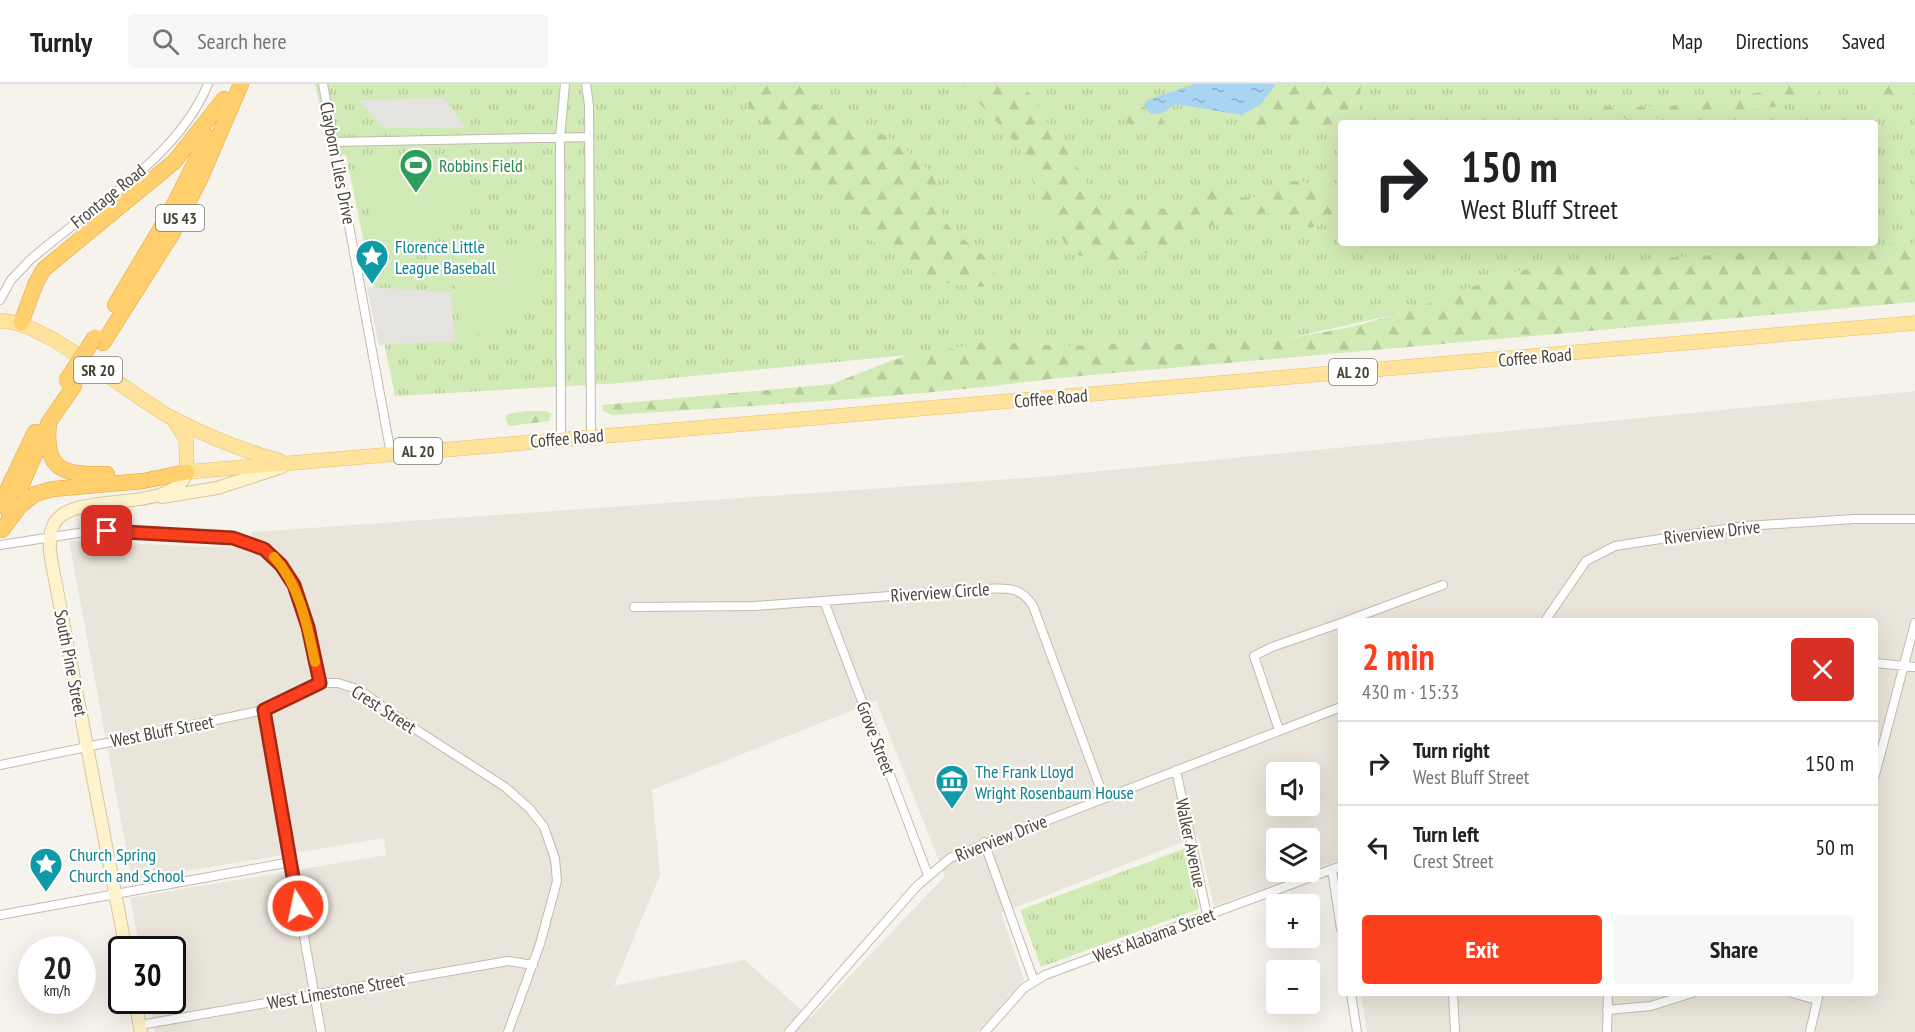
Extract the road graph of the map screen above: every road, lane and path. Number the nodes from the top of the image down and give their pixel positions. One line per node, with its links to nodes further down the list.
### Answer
1 (208, 84): 11 (street, Frontage Road)
2 (229, 84): 7 (highway, US 43)
3 (241, 84): 15 (highway, US 43)
4 (323, 84): 10 (street, Clayborn Liles Drive)
5 (565, 84): 8 (street)
6 (586, 84): 9 (street)
7 (224, 99): 14 (highway); 15 (highway, US 43)
8 (560, 137): 9 (street); 10 (street); 20 (street)
9 (589, 137): 19 (street)
10 (334, 142): 21 (street, Clayborn Liles Drive)
11 (0, 300)
12 (0, 321): 14 (main road)
13 (1915, 322): 19 (main road, Coffee Road / AL 20)
14 (21, 323): 17 (main road, SR 20)
15 (99, 340): 16 (highway, US 43)
16 (70, 383): 18 (highway, US 43); 25 (highway, US 43)
17 (173, 419): 22 (main road); 23 (main road)
18 (50, 422): 23 (highway); 27 (highway, US 43)
19 (591, 436): 20 (main road, Coffee Road / AL 20)
20 (561, 438): 21 (main road, Coffee Road / AL 20)
21 (391, 454): 22 (main road, Coffee Road / AL 20)
22 (290, 464): 23 (main road, Coffee Road / AL 20); 24 (main road)
23 (187, 471): 24 (main road); 27 (highway)
24 (152, 497): 28 (main road)
25 (0, 505)
26 (1915, 519): 33 (street, Riverview Drive)
27 (1, 537): 28 (street)
28 (50, 538): 39 (street); 43 (main road, South Pine Street)
29 (1443, 585): 32 (street)
30 (824, 602): 31 (street, Riverview Circle); 47 (street, Riverview Circle); 52 (street, Grove Street)
31 (634, 608)
32 (1354, 618)
33 (1547, 618)
34 (1915, 623): 37 (street)
35 (1338, 624): 42 (street)
36 (1878, 663): 37 (street)
37 (1903, 664): 38 (street); 44 (street)
38 (1915, 667)
39 (320, 683): 41 (street, West Bluff Street); 58 (street, Crest Street)
40 (1338, 708): 42 (street, Riverview Drive)
41 (264, 710): 43 (street, West Bluff Street); 49 (street)
42 (1279, 730): 46 (street, Riverview Drive)
43 (87, 747): 45 (street, West Bluff Street); 53 (main road, South Pine Street)
44 (1878, 763)
45 (0, 765)
46 (1176, 770): 47 (street, Riverview Drive); 56 (street, Walker Avenue)
47 (1104, 798): 48 (street, Riverview Drive)
48 (984, 842): 52 (street, Riverview Drive); 59 (street)
49 (291, 862): 53 (street); 60 (street)
50 (1338, 867): 51 (street, West Alabama Street)
51 (1332, 870): 54 (street); 56 (street, West Alabama Street)
52 (928, 875): 70 (street, Riverview Drive)
53 (115, 894): 55 (street); 57 (main road, South Pine Street)
54 (1338, 909)
55 (0, 915)
56 (1207, 915): 59 (street, West Alabama Street)
57 (123, 936)
58 (533, 964): 60 (street, West Limestone Street); 69 (street, Crest Street)
59 (1034, 981): 71 (street, West Alabama Street)
60 (314, 995): 67 (street, West Limestone Street); 68 (street)
61 (1351, 996): 72 (street)
62 (1453, 996): 73 (street)
63 (1608, 996): 66 (street)
64 (1683, 996): 66 (street)
65 (1818, 997): 75 (street)
66 (1607, 1010): 74 (street)
67 (141, 1028)
68 (321, 1032)
69 (508, 1032)
70 (789, 1032)
71 (985, 1032)
72 (1357, 1032)
73 (1455, 1032)
74 (1607, 1032)
75 (1810, 1032)

